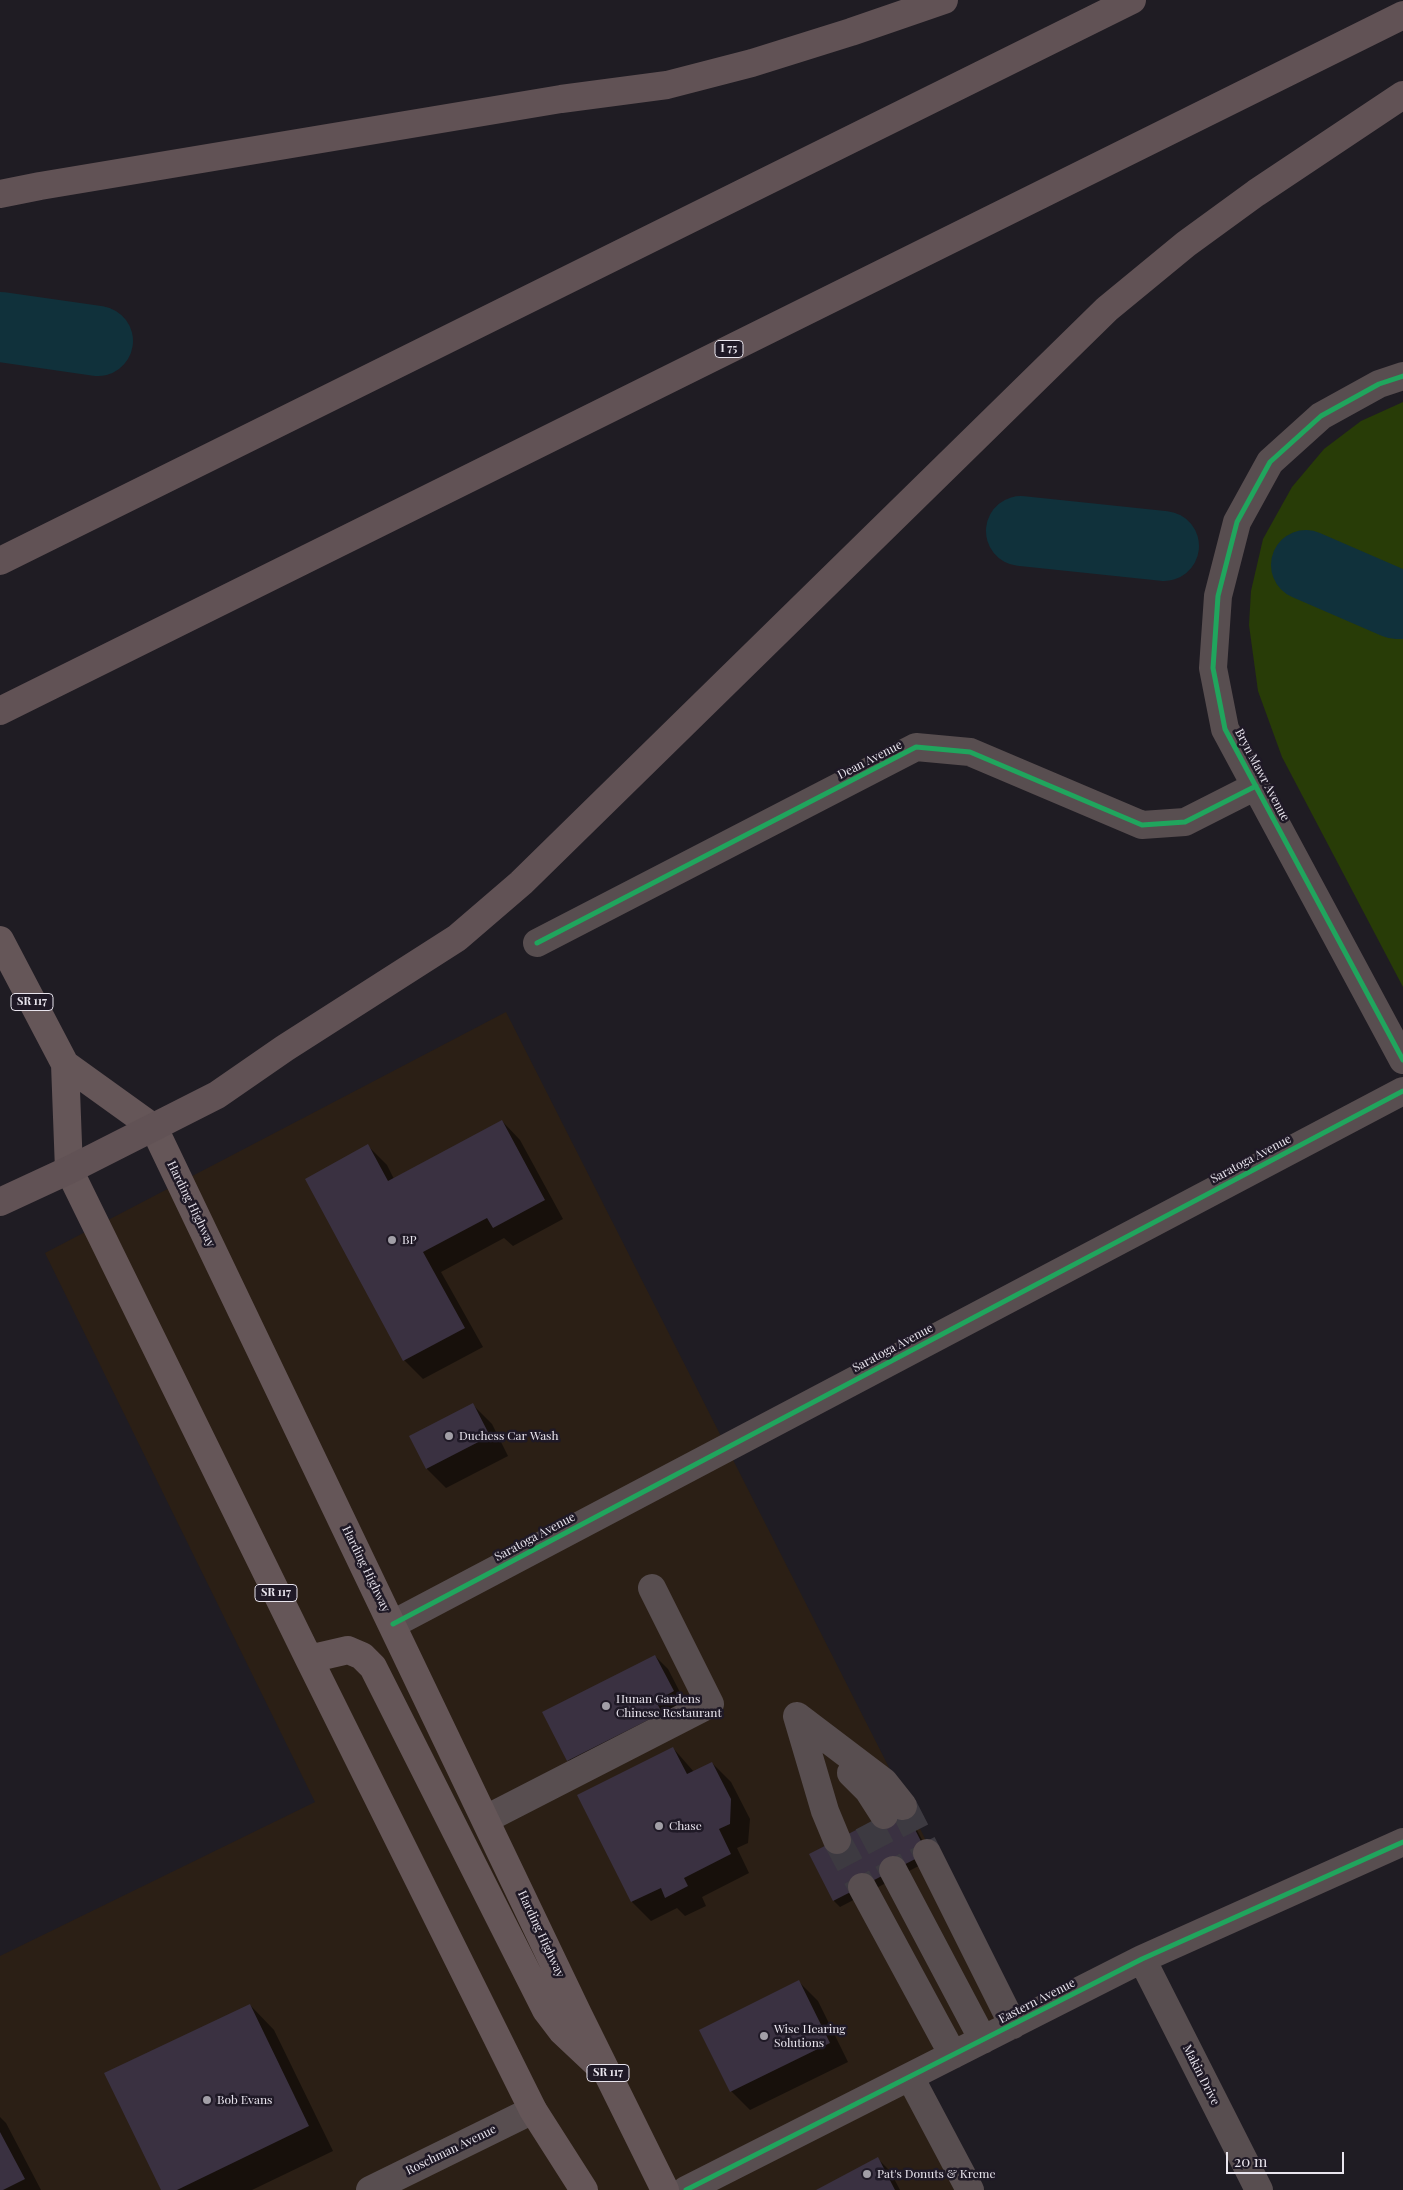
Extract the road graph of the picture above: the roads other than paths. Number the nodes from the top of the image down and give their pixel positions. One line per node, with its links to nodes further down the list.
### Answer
1 (944, 0): 5 (highway)
2 (1132, 0): 7 (highway)
3 (1403, 15): 8 (highway, I 75)
4 (1403, 95): 15 (highway)
5 (0, 194)
6 (1403, 376): 9 (street, Bryn Mawr Avenue)
7 (0, 561)
8 (0, 710)
9 (1256, 786): 11 (street, Dean Avenue); 12 (street, Bryn Mawr Avenue)
10 (0, 940): 13 (main road, Harding Highway / SR 117)
11 (537, 943)
12 (1403, 1060)
13 (65, 1064): 15 (main road, Harding Highway / SR 117); 16 (main road, Harding Highway / SR 117)
14 (1403, 1091): 19 (street, Saratoga Avenue)
15 (154, 1128): 16 (highway); 19 (main road, Harding Highway / SR 117)
16 (69, 1170): 17 (highway); 20 (main road, Harding Highway / SR 117)
17 (0, 1202)
18 (652, 1588): 22 (street)
19 (393, 1624): 22 (main road, Harding Highway / SR 117)
20 (309, 1659): 27 (main road); 29 (main road, Harding Highway / SR 117)
21 (797, 1716): 21 (street)
22 (486, 1819): 27 (main road, Harding Highway / SR 117)
23 (1403, 1842): 25 (street, Eastern Avenue)
24 (894, 1870): 26 (street); 26 (street); 26 (street)
25 (1142, 1960): 26 (street, Eastern Avenue); 35 (street, Makin Drive)
26 (983, 2040): 28 (street, Eastern Avenue)
27 (610, 2076): 32 (main road, Harding Highway / SR 117)
28 (910, 2077): 33 (street, Eastern Avenue); 34 (street)
29 (533, 2110): 30 (street, Roschman Avenue); 31 (main road, Harding Highway / SR 117)
30 (370, 2190)
31 (584, 2190)
32 (665, 2190)
33 (686, 2190)
34 (970, 2190)
35 (1259, 2190)

